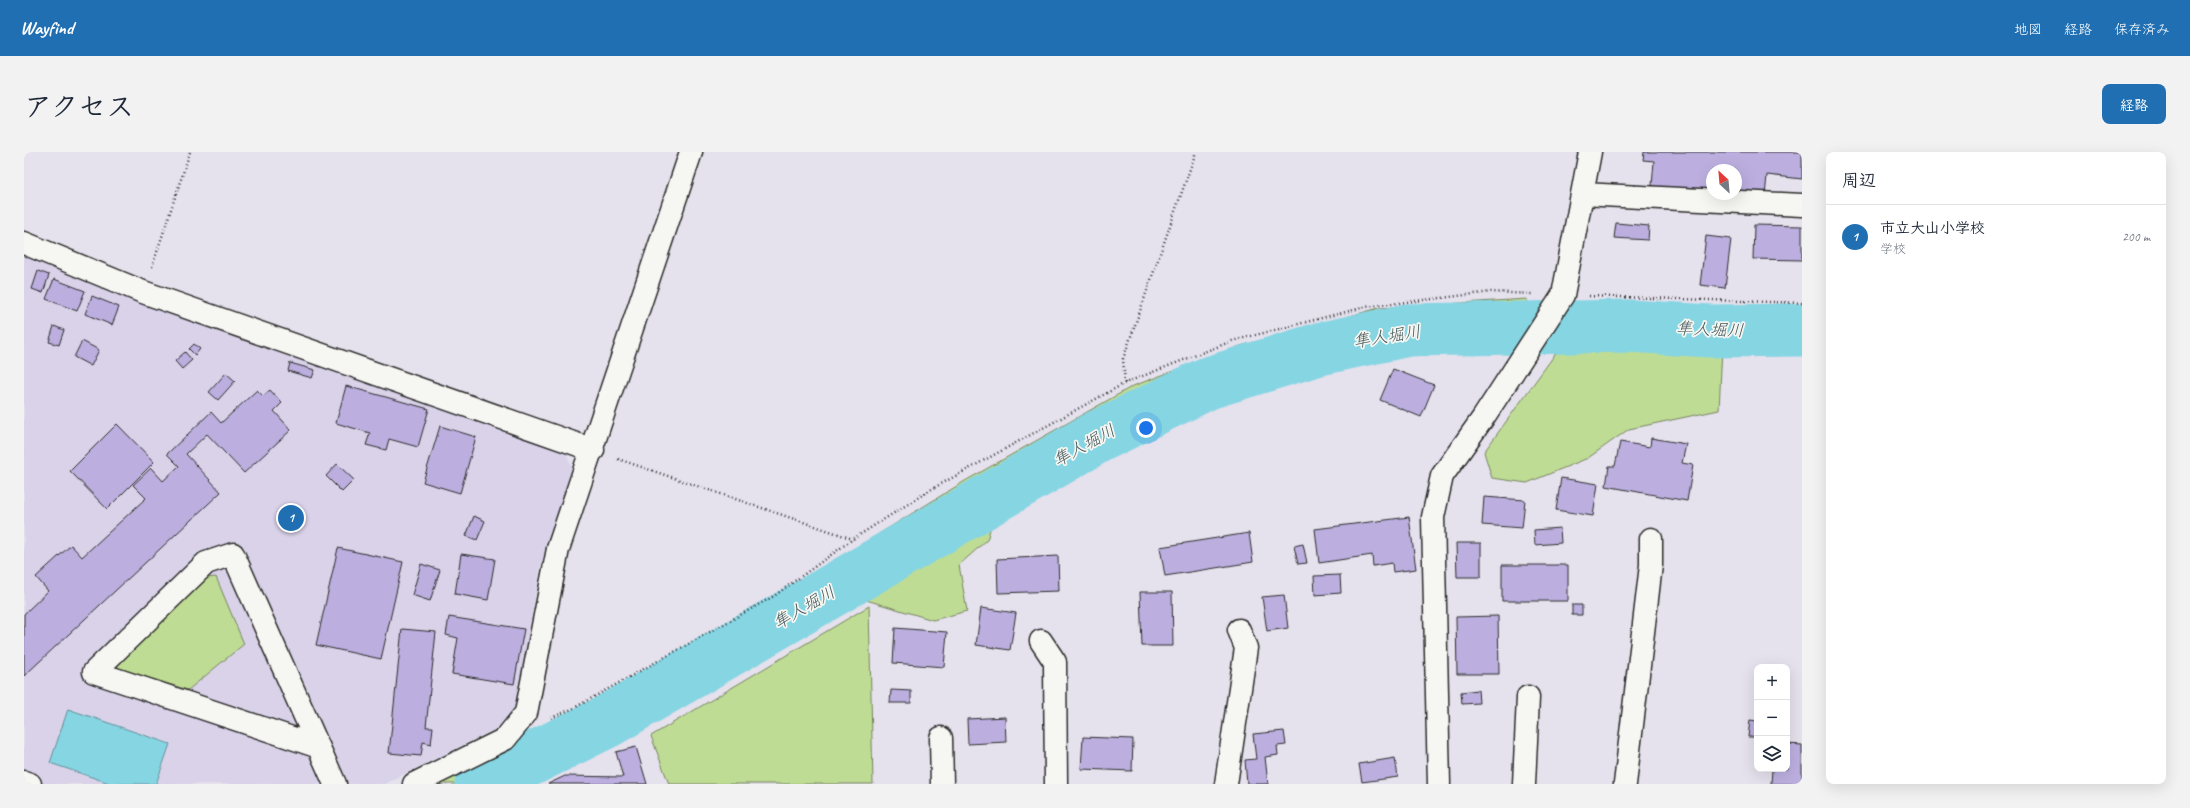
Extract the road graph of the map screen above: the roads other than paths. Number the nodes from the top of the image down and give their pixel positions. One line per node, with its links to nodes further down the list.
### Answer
1 (691, 152): 6 (street)
2 (1590, 152): 3 (street)
3 (1582, 194): 4 (street); 20 (street)
4 (1802, 205)
5 (24, 243): 6 (street)
6 (593, 450): 16 (street)
7 (1651, 539): 22 (street)
8 (1239, 630): 19 (street)
9 (1041, 641): 18 (street)
10 (1528, 697): 21 (street)
11 (941, 738): 17 (street)
12 (316, 746): 12 (street); 15 (street)
13 (24, 782): 14 (street)
14 (30, 784)
15 (335, 784)
16 (414, 784)
17 (942, 784)
18 (1056, 784)
19 (1226, 784)
20 (1439, 784)
21 (1524, 784)
22 (1624, 784)

